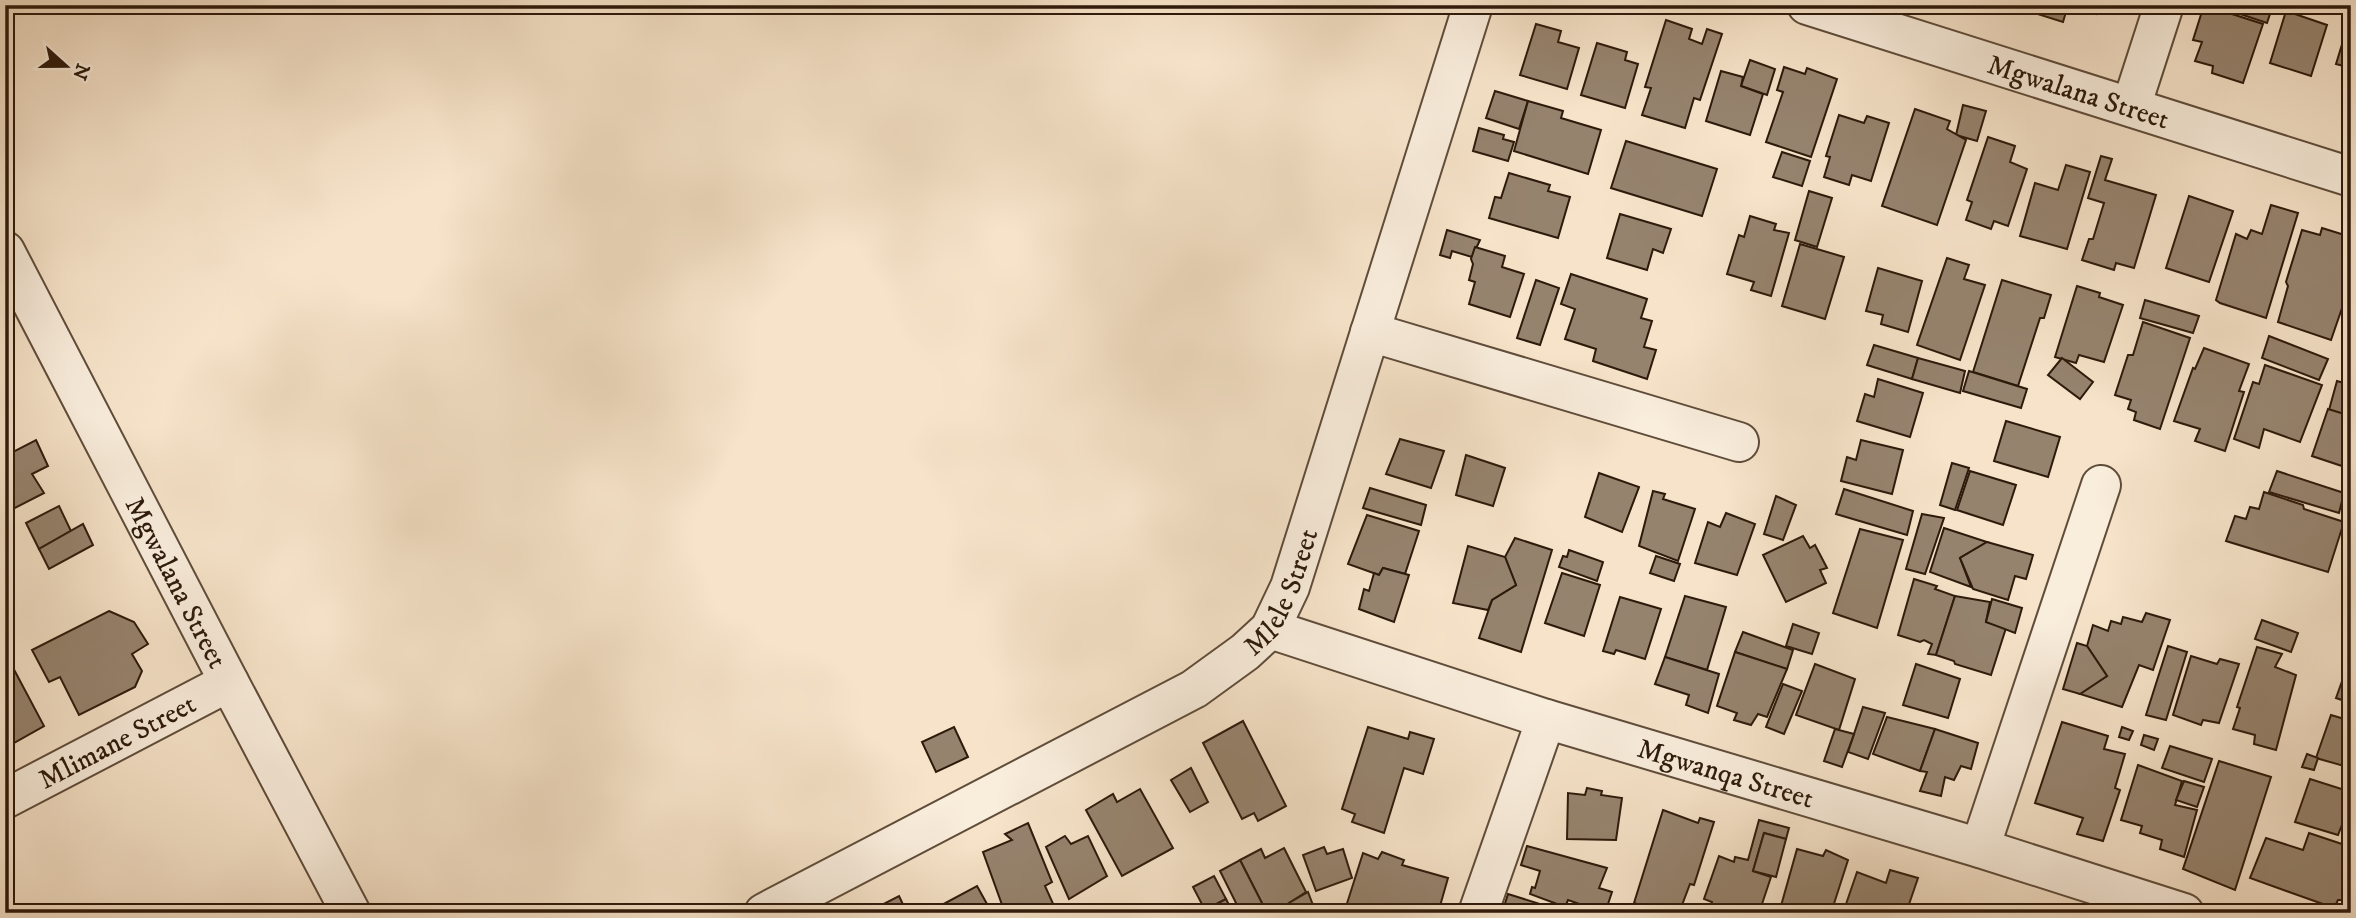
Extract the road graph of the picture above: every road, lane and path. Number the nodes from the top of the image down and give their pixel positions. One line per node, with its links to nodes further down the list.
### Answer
1 (1473, 5): 7 (street, Mlele Street)
2 (1807, 5): 4 (street, Mgwalana Street)
3 (2164, 5): 4 (street)
4 (2131, 107): 5 (street, Mgwalana Street)
5 (2351, 177)
6 (5, 251): 11 (street, Mgwalana Street)
7 (1370, 332): 8 (street); 10 (street, Mlele Street)
8 (1739, 442)
9 (2102, 485): 14 (street)
10 (1269, 629): 12 (street, Mgwanqa Street); 16 (street, Mlele Street)
11 (229, 682): 13 (street, Mlimane Street); 15 (street, Mgwalana Street)
12 (1546, 719): 14 (street, Mgwanqa Street); 17 (street)
13 (5, 799)
14 (1980, 848): 18 (street, Mgwanqa Street)
15 (351, 913)
16 (764, 913)
17 (1478, 913)
18 (2184, 913)

